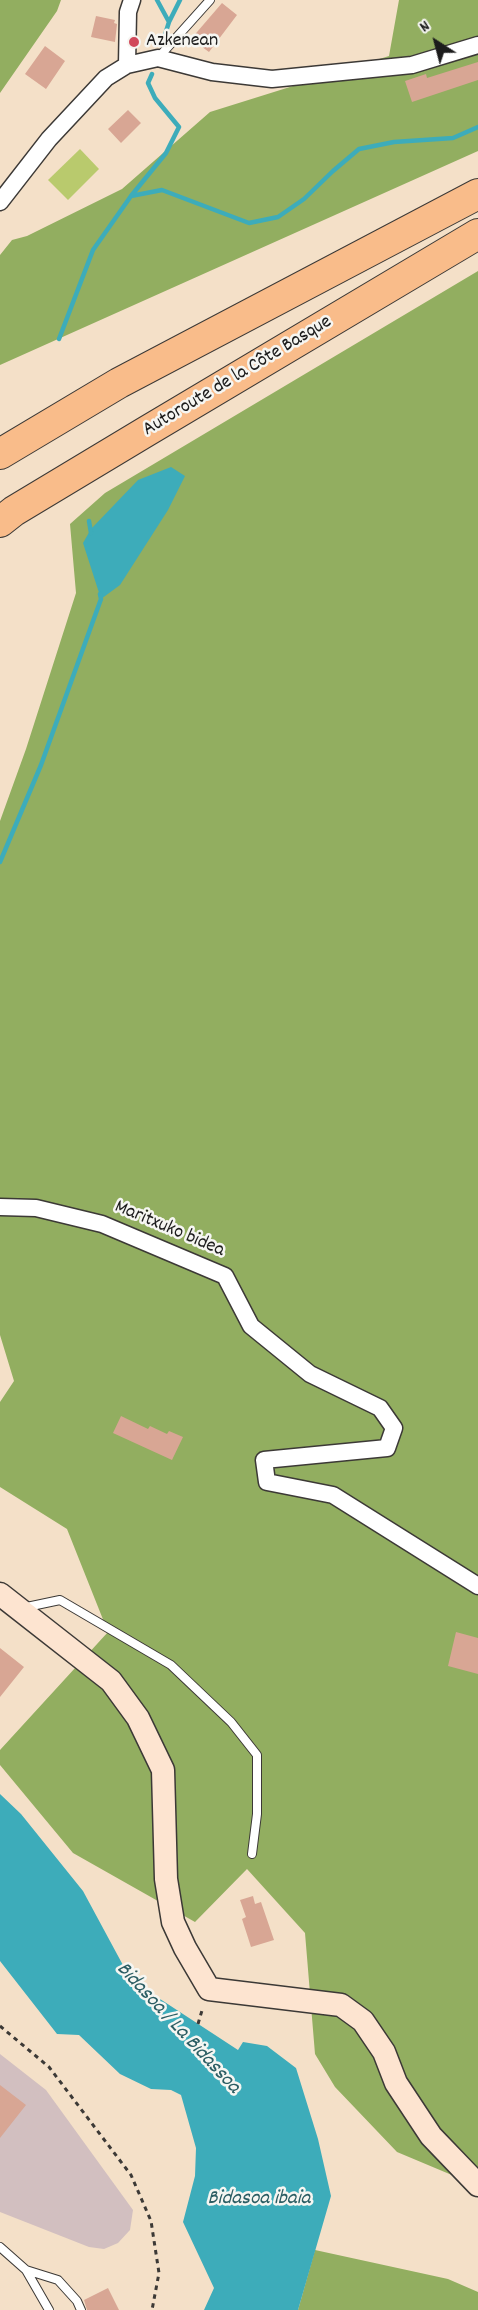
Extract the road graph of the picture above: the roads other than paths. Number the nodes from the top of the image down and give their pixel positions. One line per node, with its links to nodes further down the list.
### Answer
1 (132, 0): 5 (street)
2 (210, 0): 4 (lane)
3 (478, 45): 4 (street)
4 (158, 58): 5 (street)
5 (128, 65): 7 (street)
6 (478, 194): 9 (highway)
7 (0, 202)
8 (478, 234): 10 (highway, Autoroute de la Côte Basque)
9 (0, 454)
10 (0, 522)
11 (0, 1207): 12 (street, Maritxuko bidea)
12 (478, 1586)
13 (0, 1594): 14 (street)
14 (18, 1608): 15 (lane); 16 (street)
15 (252, 1854)
16 (478, 2185)
17 (0, 2247): 18 (lane)
18 (26, 2270): 19 (lane); 20 (lane)
19 (49, 2310)
20 (81, 2310)

